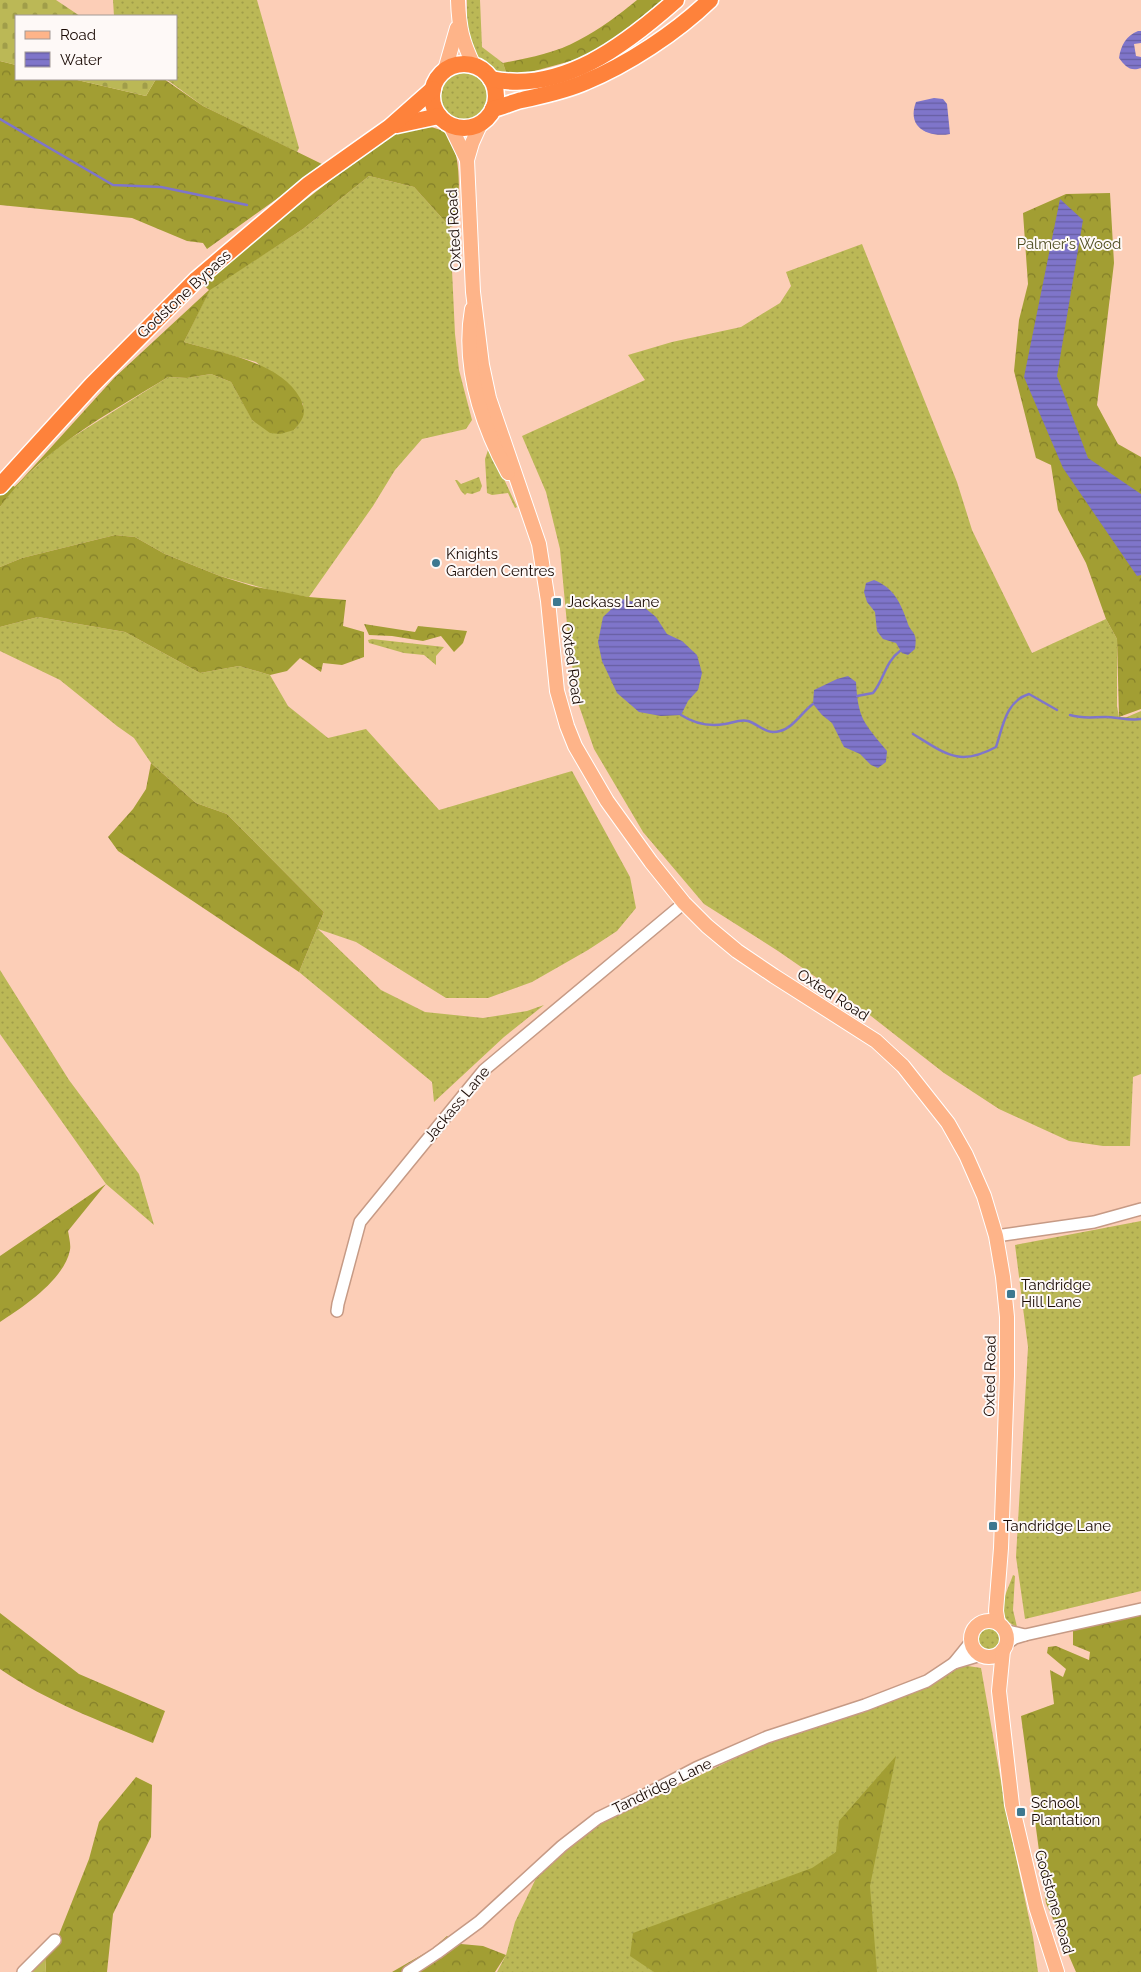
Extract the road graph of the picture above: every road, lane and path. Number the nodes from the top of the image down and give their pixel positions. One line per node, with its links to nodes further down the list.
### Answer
1 (458, 0): 4 (main road)
2 (676, 0): 7 (highway)
3 (710, 0): 9 (highway)
4 (459, 20): 5 (main road); 6 (main road)
5 (474, 66): 6 (highway); 7 (highway)
6 (445, 70): 8 (highway)
7 (491, 79): 9 (highway)
8 (433, 89): 10 (highway); 12 (highway, Godstone Bypass)
9 (493, 109): 11 (highway)
10 (444, 120): 11 (highway); 12 (highway, Godstone Bypass); 13 (main road, Oxted Road)
11 (481, 123): 13 (main road, Oxted Road)
12 (390, 127): 14 (highway, Godstone Bypass)
13 (467, 160): 15 (main road, Oxted Road)
14 (0, 486)
15 (684, 904): 17 (main road, Oxted Road); 18 (street, Jackass Lane)
16 (1141, 1209): 17 (street)
17 (996, 1236): 19 (main road, Oxted Road)
18 (338, 1311)
19 (998, 1575): 21 (main road, Oxted Road); 22 (main road, Oxted Road)
20 (1141, 1609): 23 (street)
21 (980, 1623): 22 (main road); 24 (main road)
22 (1001, 1626): 23 (street); 25 (main road)
23 (1025, 1635): 25 (street)
24 (971, 1642): 26 (main road); 27 (street, Tandridge Lane)
25 (1005, 1647): 26 (main road); 28 (main road, Godstone Road)
26 (983, 1655): 27 (street, Tandridge Lane); 28 (main road, Godstone Road)
27 (954, 1663): 31 (street, Tandridge Lane)
28 (999, 1691): 32 (main road, Godstone Road)
29 (55, 1940): 30 (street)
30 (23, 1972)
31 (408, 1972)
32 (1057, 1972)

